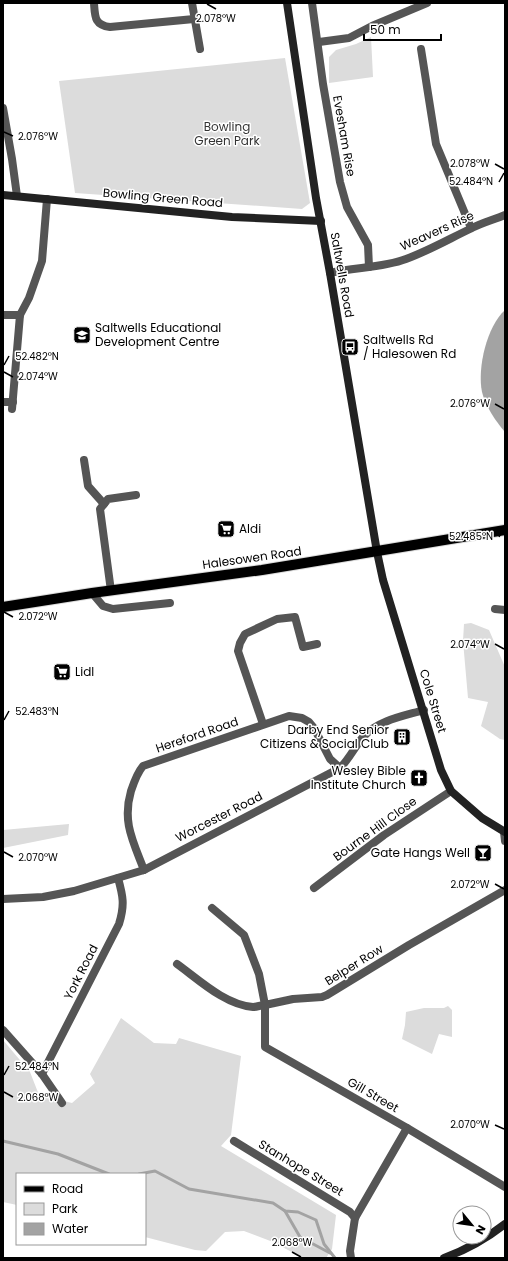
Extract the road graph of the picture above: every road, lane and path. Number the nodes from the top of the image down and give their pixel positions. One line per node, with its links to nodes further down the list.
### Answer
1 (94, 3): 6 (street)
2 (192, 3): 6 (street)
3 (287, 3): 15 (street, Saltwells Road)
4 (312, 3): 7 (street, Evesham Rise)
5 (427, 3): 7 (street)
6 (194, 19): 8 (street)
7 (318, 42): 17 (street, Evesham Rise)
8 (200, 49)
9 (421, 49): 16 (street)
10 (3, 108): 12 (street)
11 (3, 195): 12 (street, Bowling Green Road)
12 (17, 196): 13 (street, Bowling Green Road)
13 (47, 200): 15 (street, Bowling Green Road); 20 (street)
14 (505, 216): 16 (street, Weavers Rise)
15 (321, 221): 18 (street, Saltwells Road)
16 (471, 228): 17 (street, Weavers Rise)
17 (369, 267): 18 (street, Weavers Rise)
18 (330, 273): 26 (street, Saltwells Road)
19 (3, 315): 20 (street)
20 (20, 315): 21 (street)
21 (3, 402)
22 (84, 460): 24 (street)
23 (136, 495): 24 (street)
24 (104, 504): 27 (street)
25 (505, 530): 26 (main road, Halesowen Road)
26 (377, 552): 27 (main road, Halesowen Road); 34 (street, Cole Street)
27 (111, 591): 28 (main road, Halesowen Road)
28 (92, 593): 29 (street); 30 (main road, Halesowen Road)
29 (170, 604)
30 (3, 607)
31 (495, 609): 32 (street)
32 (505, 610)
33 (317, 644): 35 (street)
34 (424, 710): 36 (street, Worcester Road); 37 (street, Cole Street)
35 (263, 724): 36 (street, Hereford Road); 40 (street, Hereford Road)
36 (340, 768): 40 (street, Worcester Road)
37 (451, 791): 38 (street, Cole Street); 42 (street, Bourne Hill Close)
38 (504, 832): 39 (street)
39 (505, 841)
40 (144, 870): 41 (street, Worcester Road)
41 (118, 878): 44 (street, Worcester Road); 49 (street, York Road)
42 (314, 888)
43 (505, 890): 47 (street, Belper Row)
44 (3, 899)
45 (212, 908): 47 (street)
46 (177, 964): 47 (street, Belper Row)
47 (265, 1005): 51 (street, Gill Street)
48 (3, 1030): 49 (street)
49 (42, 1074): 50 (street)
50 (62, 1103)
51 (407, 1128): 53 (street, Gill Street); 54 (street)
52 (234, 1141): 54 (street, Stanhope Street)
53 (505, 1187)
54 (355, 1218): 56 (street)
55 (505, 1224): 57 (street)
56 (351, 1258)
57 (444, 1258)

